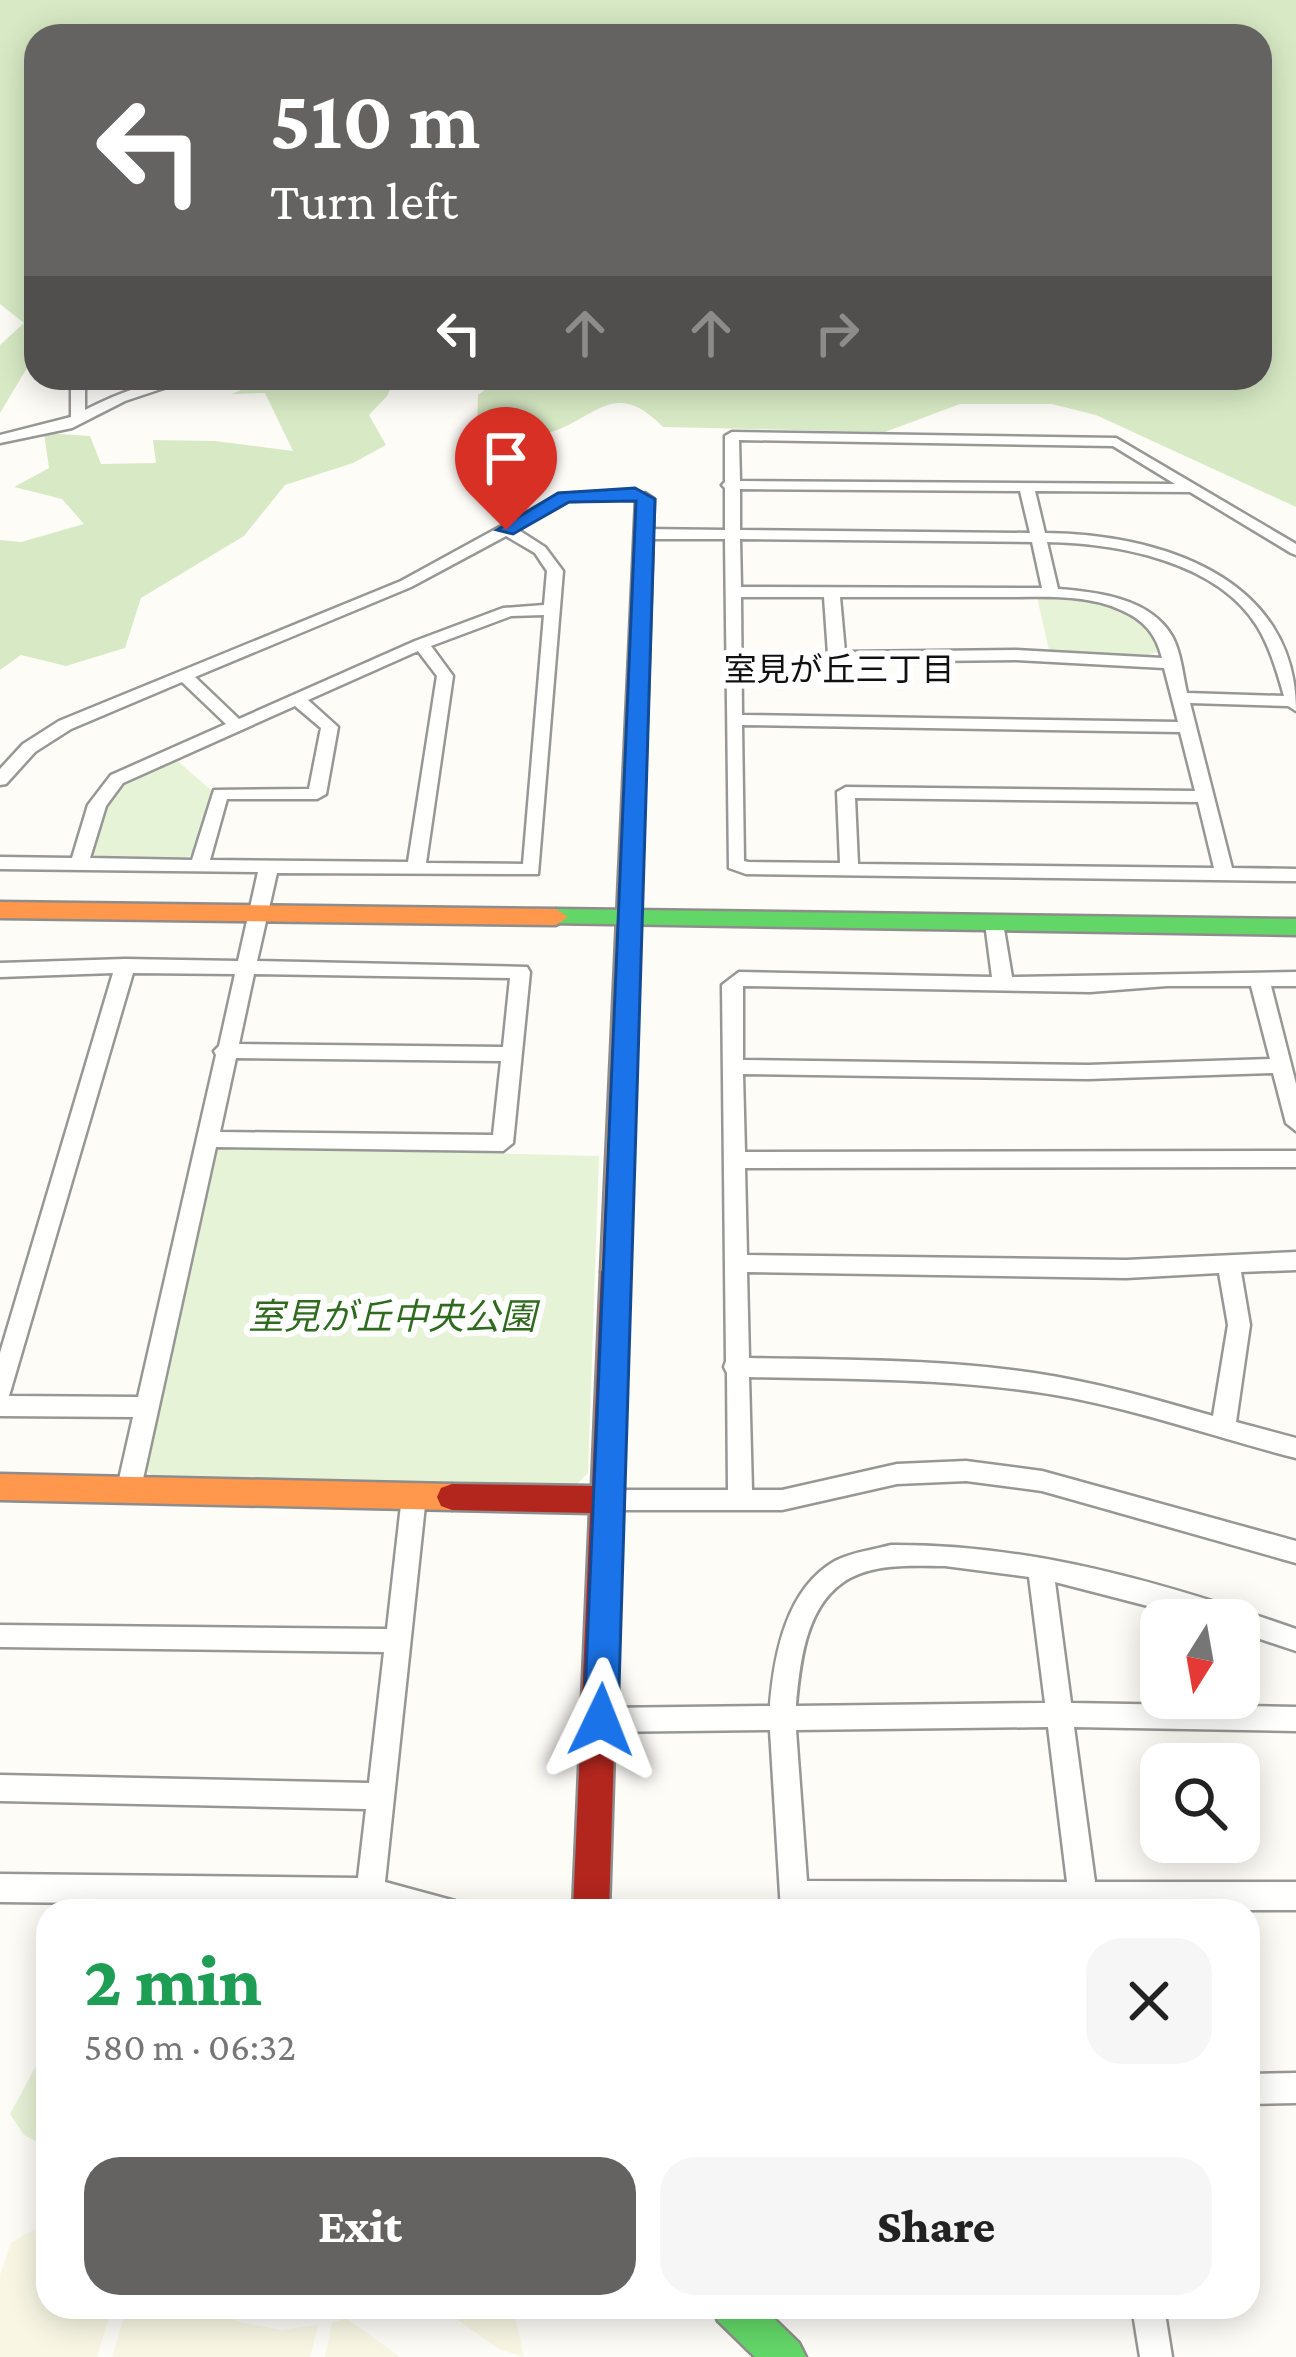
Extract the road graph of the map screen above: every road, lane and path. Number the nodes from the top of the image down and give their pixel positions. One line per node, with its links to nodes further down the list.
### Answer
1 (78, 390): 3 (street)
2 (147, 390): 3 (street)
3 (78, 418): 4 (street)
4 (0, 439)
5 (729, 485): 6 (street); 7 (street); 11 (street)
6 (1027, 488): 7 (street); 12 (street)
7 (1194, 488): 13 (street)
8 (645, 499): 9 (street); 10 (street)
9 (506, 530): 17 (street); 20 (street)
10 (643, 535): 11 (street); 39 (street)
11 (732, 535): 12 (street); 14 (street)
12 (1038, 537): 16 (street); 23 (street)
13 (1296, 550)
14 (734, 592): 15 (street); 24 (street)
15 (832, 593): 16 (street); 19 (street)
16 (1051, 593): 19 (street)
17 (552, 610): 18 (street); 33 (street)
18 (422, 644): 21 (street); 33 (street)
19 (1171, 663): 22 (street)
20 (184, 675): 25 (street); 27 (street)
21 (296, 698): 25 (street); 31 (street)
22 (1181, 698): 23 (street); 26 (street)
23 (1295, 702)
24 (736, 720): 26 (street); 34 (street)
25 (236, 725): 30 (street)
26 (1188, 727): 28 (street)
27 (0, 780)
28 (1206, 797): 34 (street); 35 (street)
29 (0, 862): 30 (street)
30 (79, 864): 31 (street)
31 (200, 866): 32 (street)
32 (269, 866): 33 (street); 38 (street)
33 (416, 868)
34 (849, 868): 35 (street)
35 (1225, 874): 36 (street)
36 (1296, 875)
37 (0, 910): 38 (street)
38 (258, 915): 39 (street); 43 (street)
39 (629, 920): 40 (street); 68 (street)
40 (994, 923): 41 (street); 47 (street)
41 (1296, 927)
42 (125, 966): 43 (street); 44 (street); 60 (street)
43 (245, 970): 48 (street); 49 (street)
44 (1, 973)
45 (1258, 978): 46 (street); 47 (street); 50 (street)
46 (1296, 979)
47 (1003, 984): 51 (street)
48 (224, 1051): 49 (street); 53 (street)
49 (514, 1054): 53 (street)
50 (1280, 1066): 51 (street); 52 (street)
51 (734, 1067): 55 (street)
52 (1296, 1123)
53 (205, 1139): 62 (street)
54 (1296, 1159): 55 (street)
55 (737, 1160): 57 (street)
56 (1296, 1261): 58 (street)
57 (738, 1263): 58 (street); 59 (street)
58 (1228, 1264): 63 (street)
59 (735, 1367): 63 (street); 69 (street)
60 (0, 1391)
61 (0, 1406): 62 (street)
62 (146, 1406): 66 (street)
63 (1223, 1428): 64 (street)
64 (1296, 1448)
65 (0, 1487): 66 (street)
66 (129, 1488): 67 (street)
67 (414, 1496): 68 (street); 74 (street)
68 (609, 1500): 69 (street); 77 (street)
69 (740, 1502): 70 (street)
70 (1296, 1552)
71 (1041, 1570): 73 (street); 75 (street); 78 (street)
72 (0, 1636): 74 (street)
73 (1296, 1640)
74 (396, 1641): 80 (street)
75 (1060, 1715): 76 (street); 78 (street); 87 (street)
76 (1296, 1719)
77 (601, 1720): 78 (street); 85 (street)
78 (784, 1721): 86 (street)
79 (0, 1788): 80 (street)
80 (379, 1796): 82 (street)
81 (0, 1888): 82 (street)
82 (370, 1892): 84 (street)
83 (1296, 1896): 88 (street)
84 (398, 1899)
85 (592, 1899)
86 (795, 1899)
87 (1082, 1899)
88 (1216, 1899)
89 (1296, 2088): 90 (street)
90 (1260, 2089)
91 (745, 2319): 93 (street)
92 (1150, 2319): 94 (street)
93 (785, 2357)
94 (1156, 2357)

